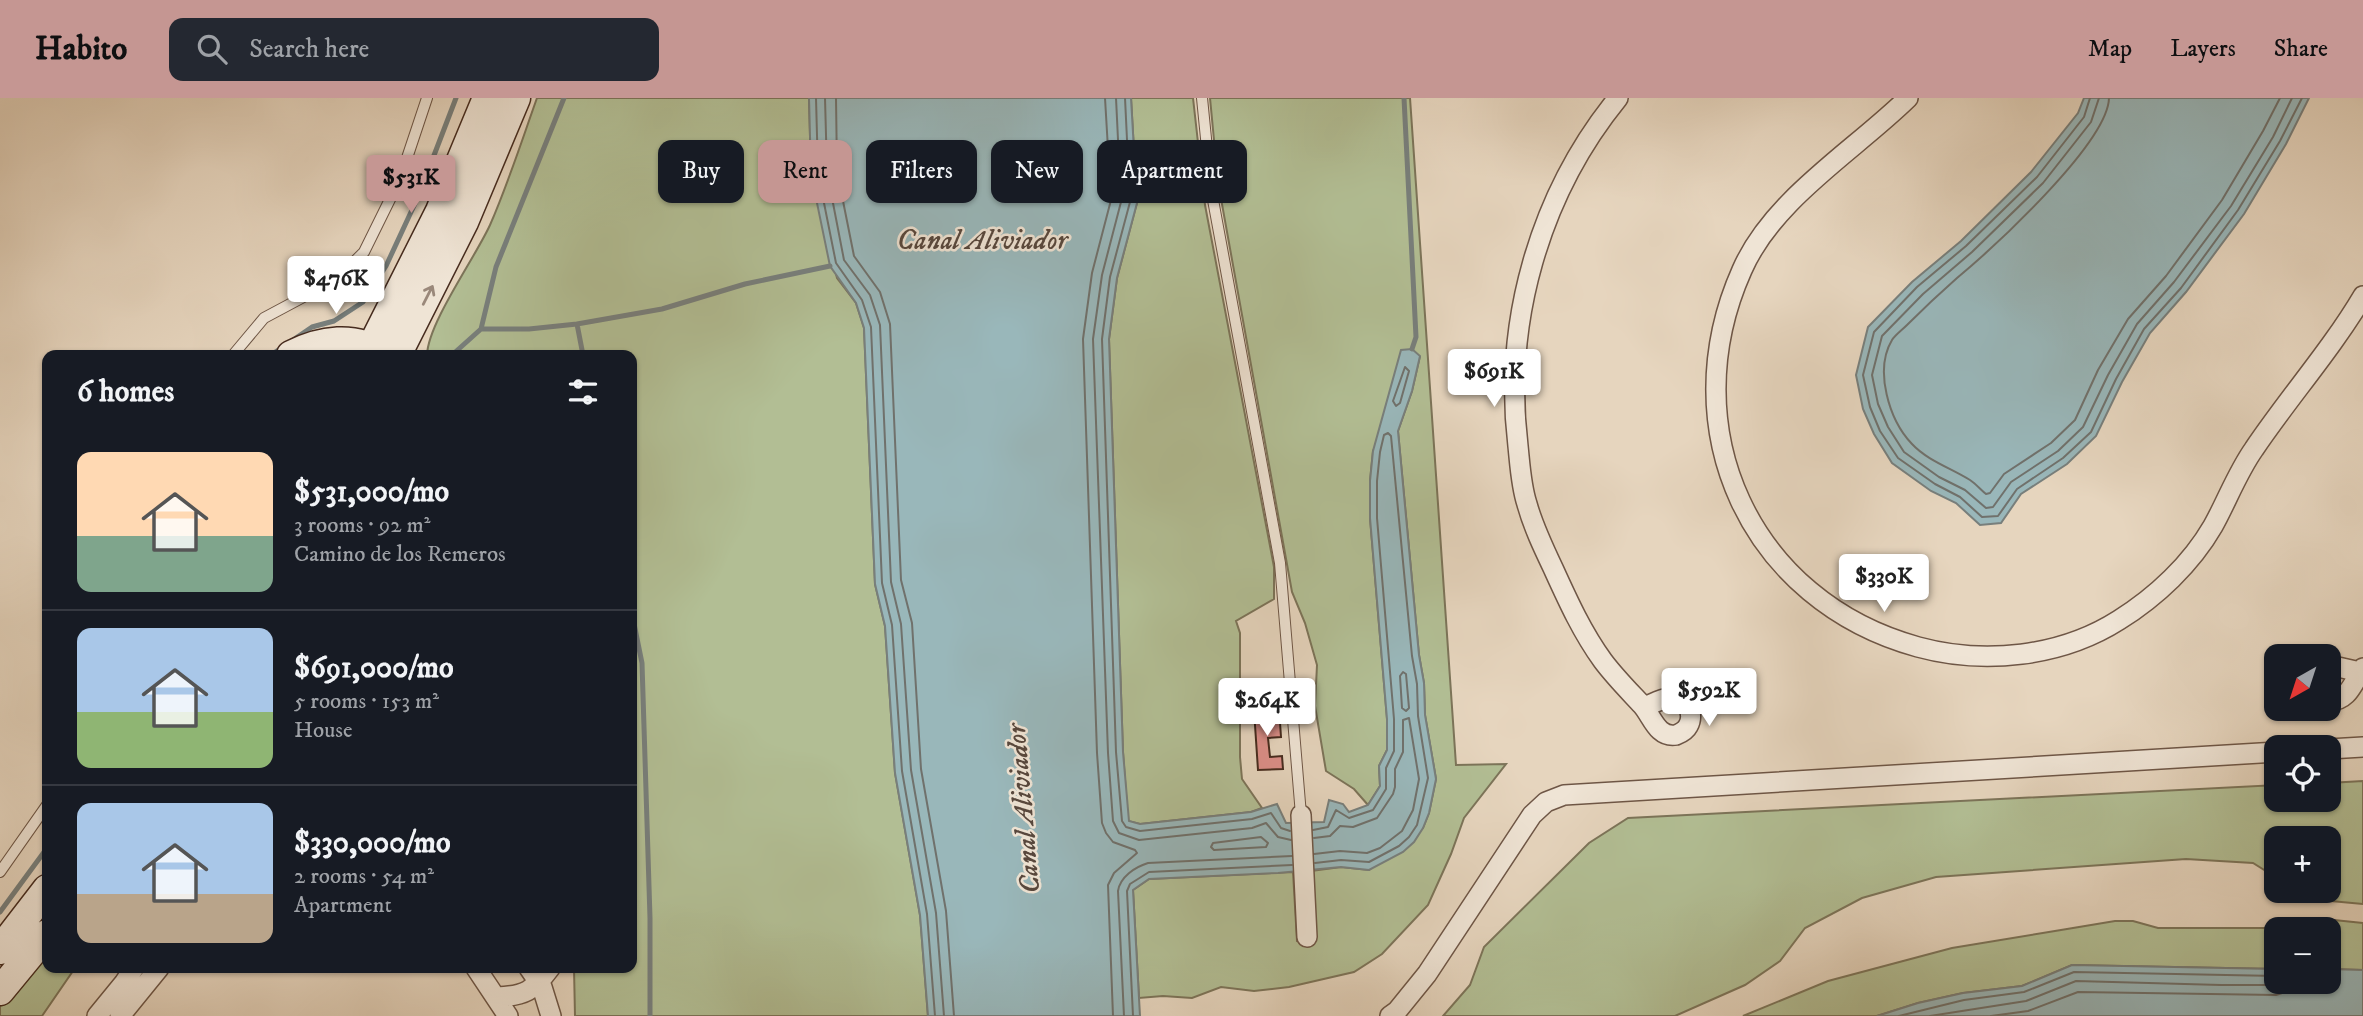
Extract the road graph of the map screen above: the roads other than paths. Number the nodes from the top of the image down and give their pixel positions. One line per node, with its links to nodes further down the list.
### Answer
1 (427, 98): 8 (lane)
2 (487, 98): 11 (main road)
3 (516, 98): 12 (main road, one-way to 3)
4 (1202, 98): 21 (lane)
5 (1618, 98): 16 (street)
6 (1908, 98): 7 (street)
7 (2363, 296)
8 (237, 350)
9 (302, 350): 10 (main road)
10 (376, 350)
11 (385, 350)
12 (386, 350)
13 (2342, 666): 14 (street)
14 (2361, 670): 15 (street)
15 (2342, 699)
16 (1644, 707)
17 (2363, 747): 18 (street)
18 (2341, 748)
19 (2264, 753): 38 (street)
20 (42, 812): 22 (lane)
21 (1301, 816): 24 (street)
22 (0, 872)
23 (42, 896): 26 (main road)
24 (1307, 937)
25 (42, 940): 32 (main road)
26 (0, 950)
27 (130, 973): 34 (street)
28 (155, 973): 35 (street)
29 (479, 973): 33 (street)
30 (541, 973): 33 (street)
31 (542, 973): 37 (street)
32 (0, 991)
33 (497, 997): 36 (street)
34 (97, 1016)
35 (120, 1016)
36 (508, 1016)
37 (552, 1016)
38 (1390, 1016)

